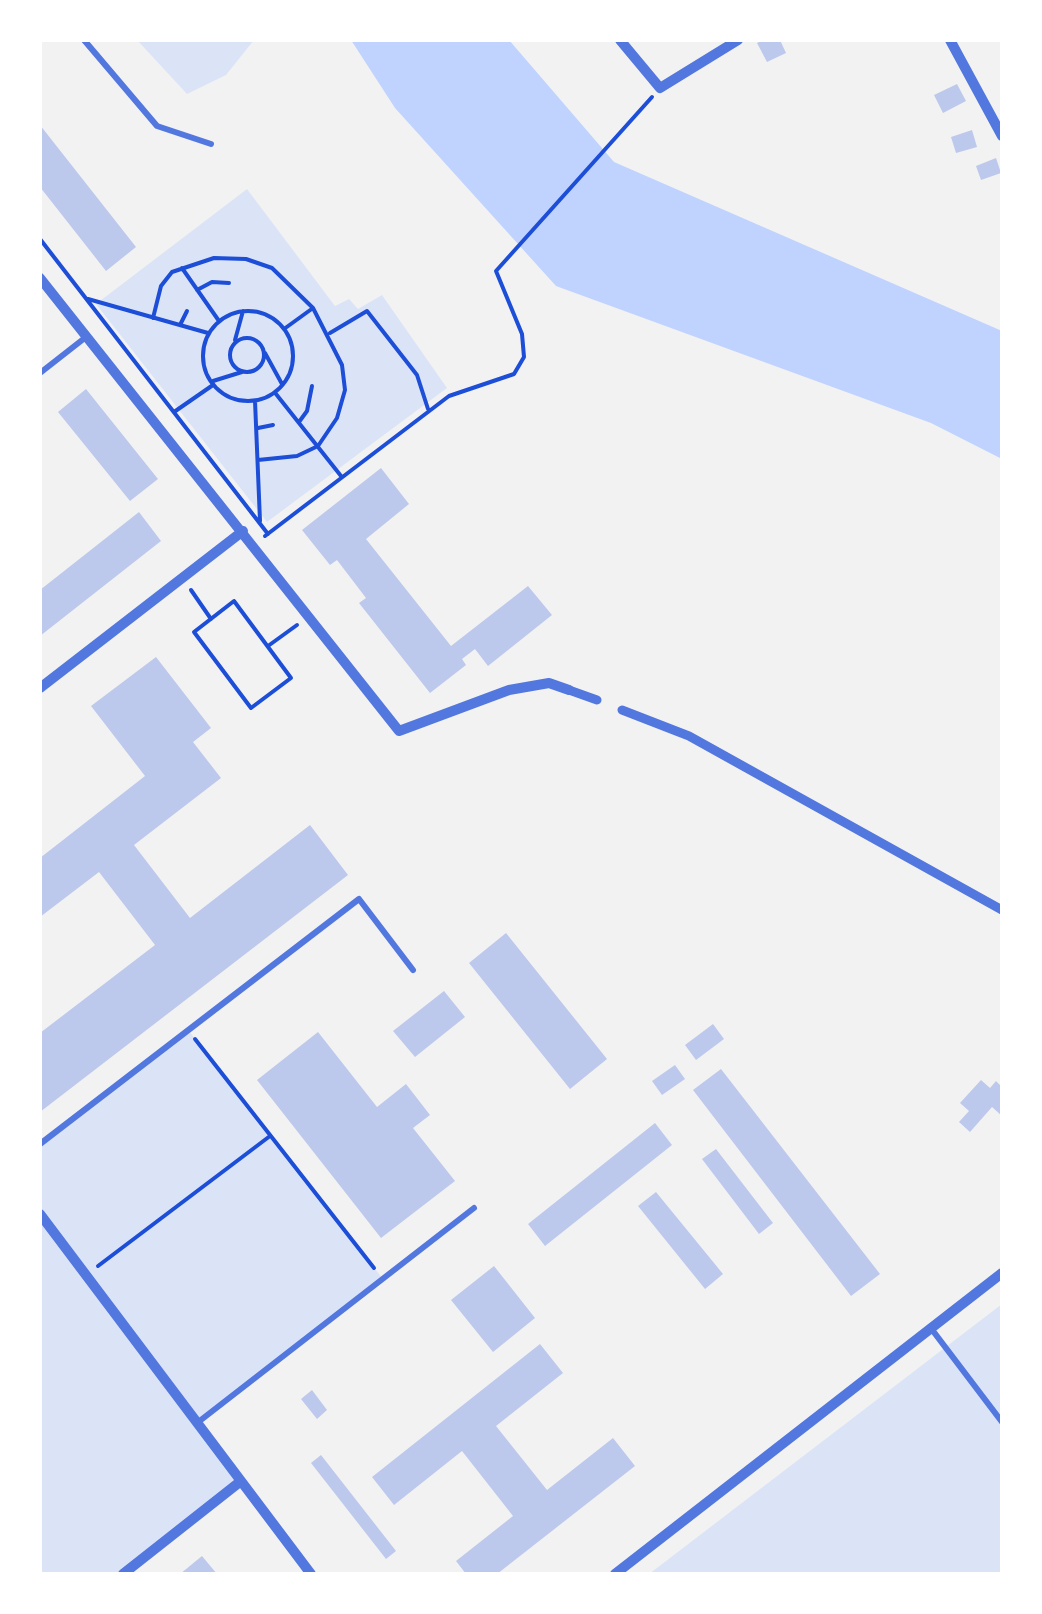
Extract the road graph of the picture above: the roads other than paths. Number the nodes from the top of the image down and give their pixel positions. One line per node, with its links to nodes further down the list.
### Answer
1 (84, 40): 6 (lane)
2 (620, 40): 3 (street)
3 (738, 40)
4 (950, 40): 5 (street)
5 (1002, 136)
6 (211, 144)
7 (40, 278): 8 (street)
8 (86, 337): 9 (lane); 10 (street)
9 (40, 373)
10 (242, 532): 11 (street); 12 (street)
11 (40, 688)
12 (568, 690): 13 (street)
13 (597, 700)
14 (622, 710): 15 (street)
15 (1002, 910)
16 (413, 970): 17 (lane)
17 (40, 1144)
18 (474, 1208): 23 (lane)
19 (40, 1214): 23 (street)
20 (1002, 1272): 21 (street)
21 (930, 1326): 22 (lane); 27 (street)
22 (1002, 1422)
23 (198, 1423): 24 (street)
24 (241, 1481): 25 (street); 26 (street)
25 (123, 1574)
26 (311, 1574)
27 (615, 1574)

